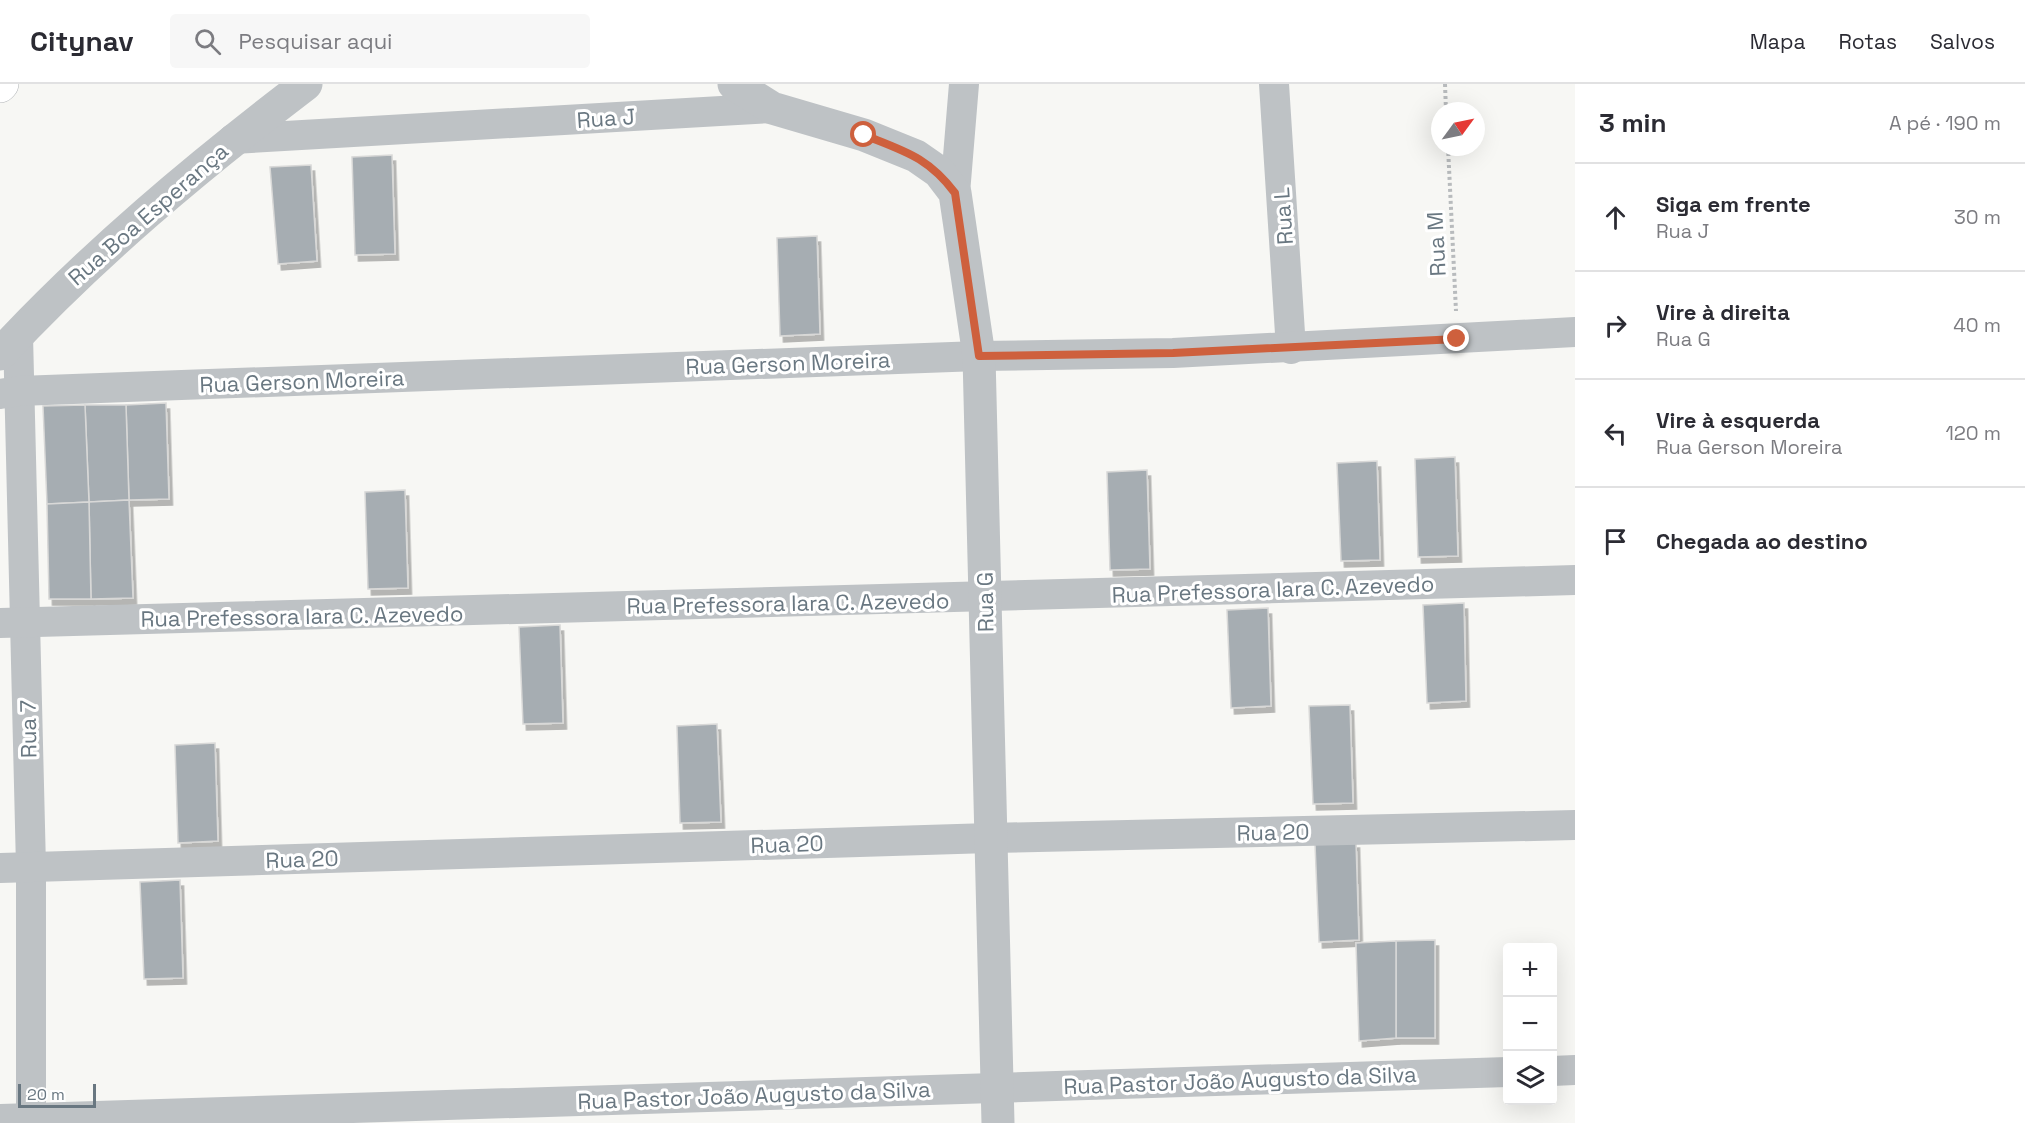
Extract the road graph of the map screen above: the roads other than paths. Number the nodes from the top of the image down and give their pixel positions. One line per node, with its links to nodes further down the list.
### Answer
1 (306, 84): 6 (street, Rua Boa Esperança)
2 (734, 84): 5 (street)
3 (964, 84): 7 (street, Rua G)
4 (1274, 84): 10 (street, Rua L)
5 (772, 108): 6 (street, Rua J); 7 (street, Rua J)
6 (233, 139): 9 (street, Rua Boa Esperança)
7 (955, 193): 11 (street, Rua G)
8 (1575, 332): 10 (street, Rua Gerson Moreira)
9 (9, 345): 12 (street, Rua 7)
10 (1291, 349): 11 (street, Rua Gerson Moreira)
11 (979, 356): 12 (street, Rua Gerson Moreira); 14 (street, Rua G)
12 (10, 392): 15 (street, Rua 7)
13 (1575, 580): 14 (street, Rua Prefessora Iara C. Azevedo)
14 (985, 598): 15 (street, Rua Prefessora Iara C. Azevedo); 17 (street, Rua G)
15 (12, 623): 18 (street, Rua 7)
16 (1575, 825): 17 (street, Rua 20)
17 (990, 838): 18 (street, Rua 20); 23 (street, Rua G)
18 (31, 867): 19 (street, Rua 20); 25 (street, Rua 7)
19 (0, 868)
20 (1575, 1070): 21 (street)
21 (1557, 1071)
22 (1503, 1072): 23 (street, Rua Pastor João Augusto da Silva)
23 (997, 1087): 25 (street, Rua Pastor João Augusto da Silva); 26 (street, Rua G)
24 (0, 1119): 25 (street, Rua Pastor João Augusto da Silva)
25 (31, 1120)
26 (998, 1123)

